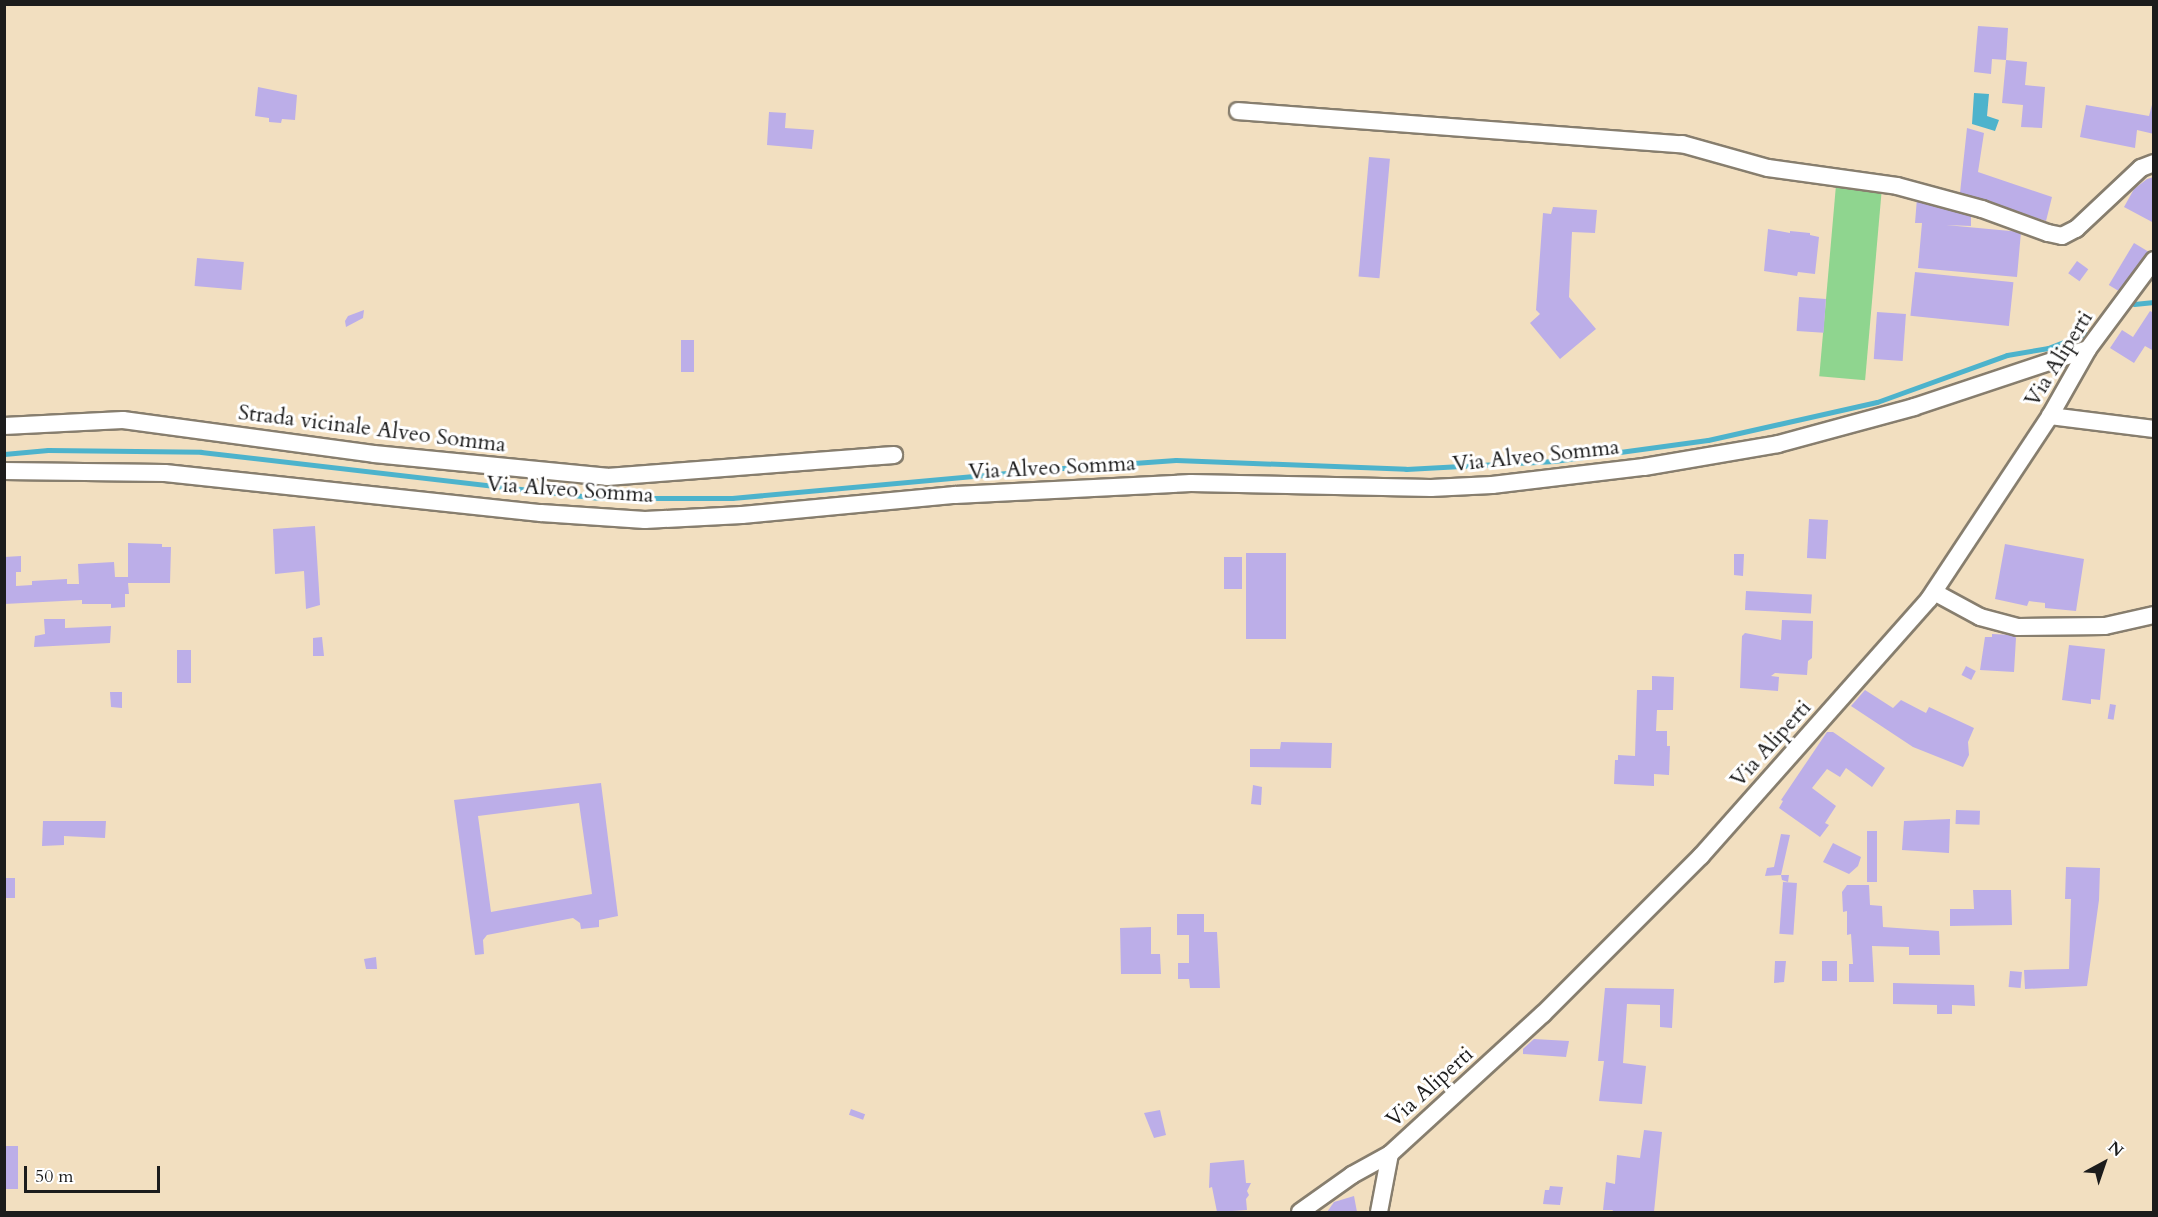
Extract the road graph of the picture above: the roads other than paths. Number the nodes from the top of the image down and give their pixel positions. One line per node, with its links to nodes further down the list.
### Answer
1 (1238, 111): 2 (street)
2 (2154, 164)
3 (2154, 260): 4 (street, Via Aliperti)
4 (2088, 349): 5 (street, Via Aliperti); 9 (street, Via Alveo Somma)
5 (2050, 416): 7 (street); 10 (street, Via Aliperti)
6 (4, 426): 8 (street, Strada vicinale Alveo Somma)
7 (2154, 429)
8 (894, 455)
9 (4, 471)
10 (1934, 592): 11 (street); 12 (street, Via Aliperti)
11 (2154, 615)
12 (1390, 1154): 13 (street); 14 (street, Via Aliperti)
13 (1300, 1212)
14 (1379, 1212)

